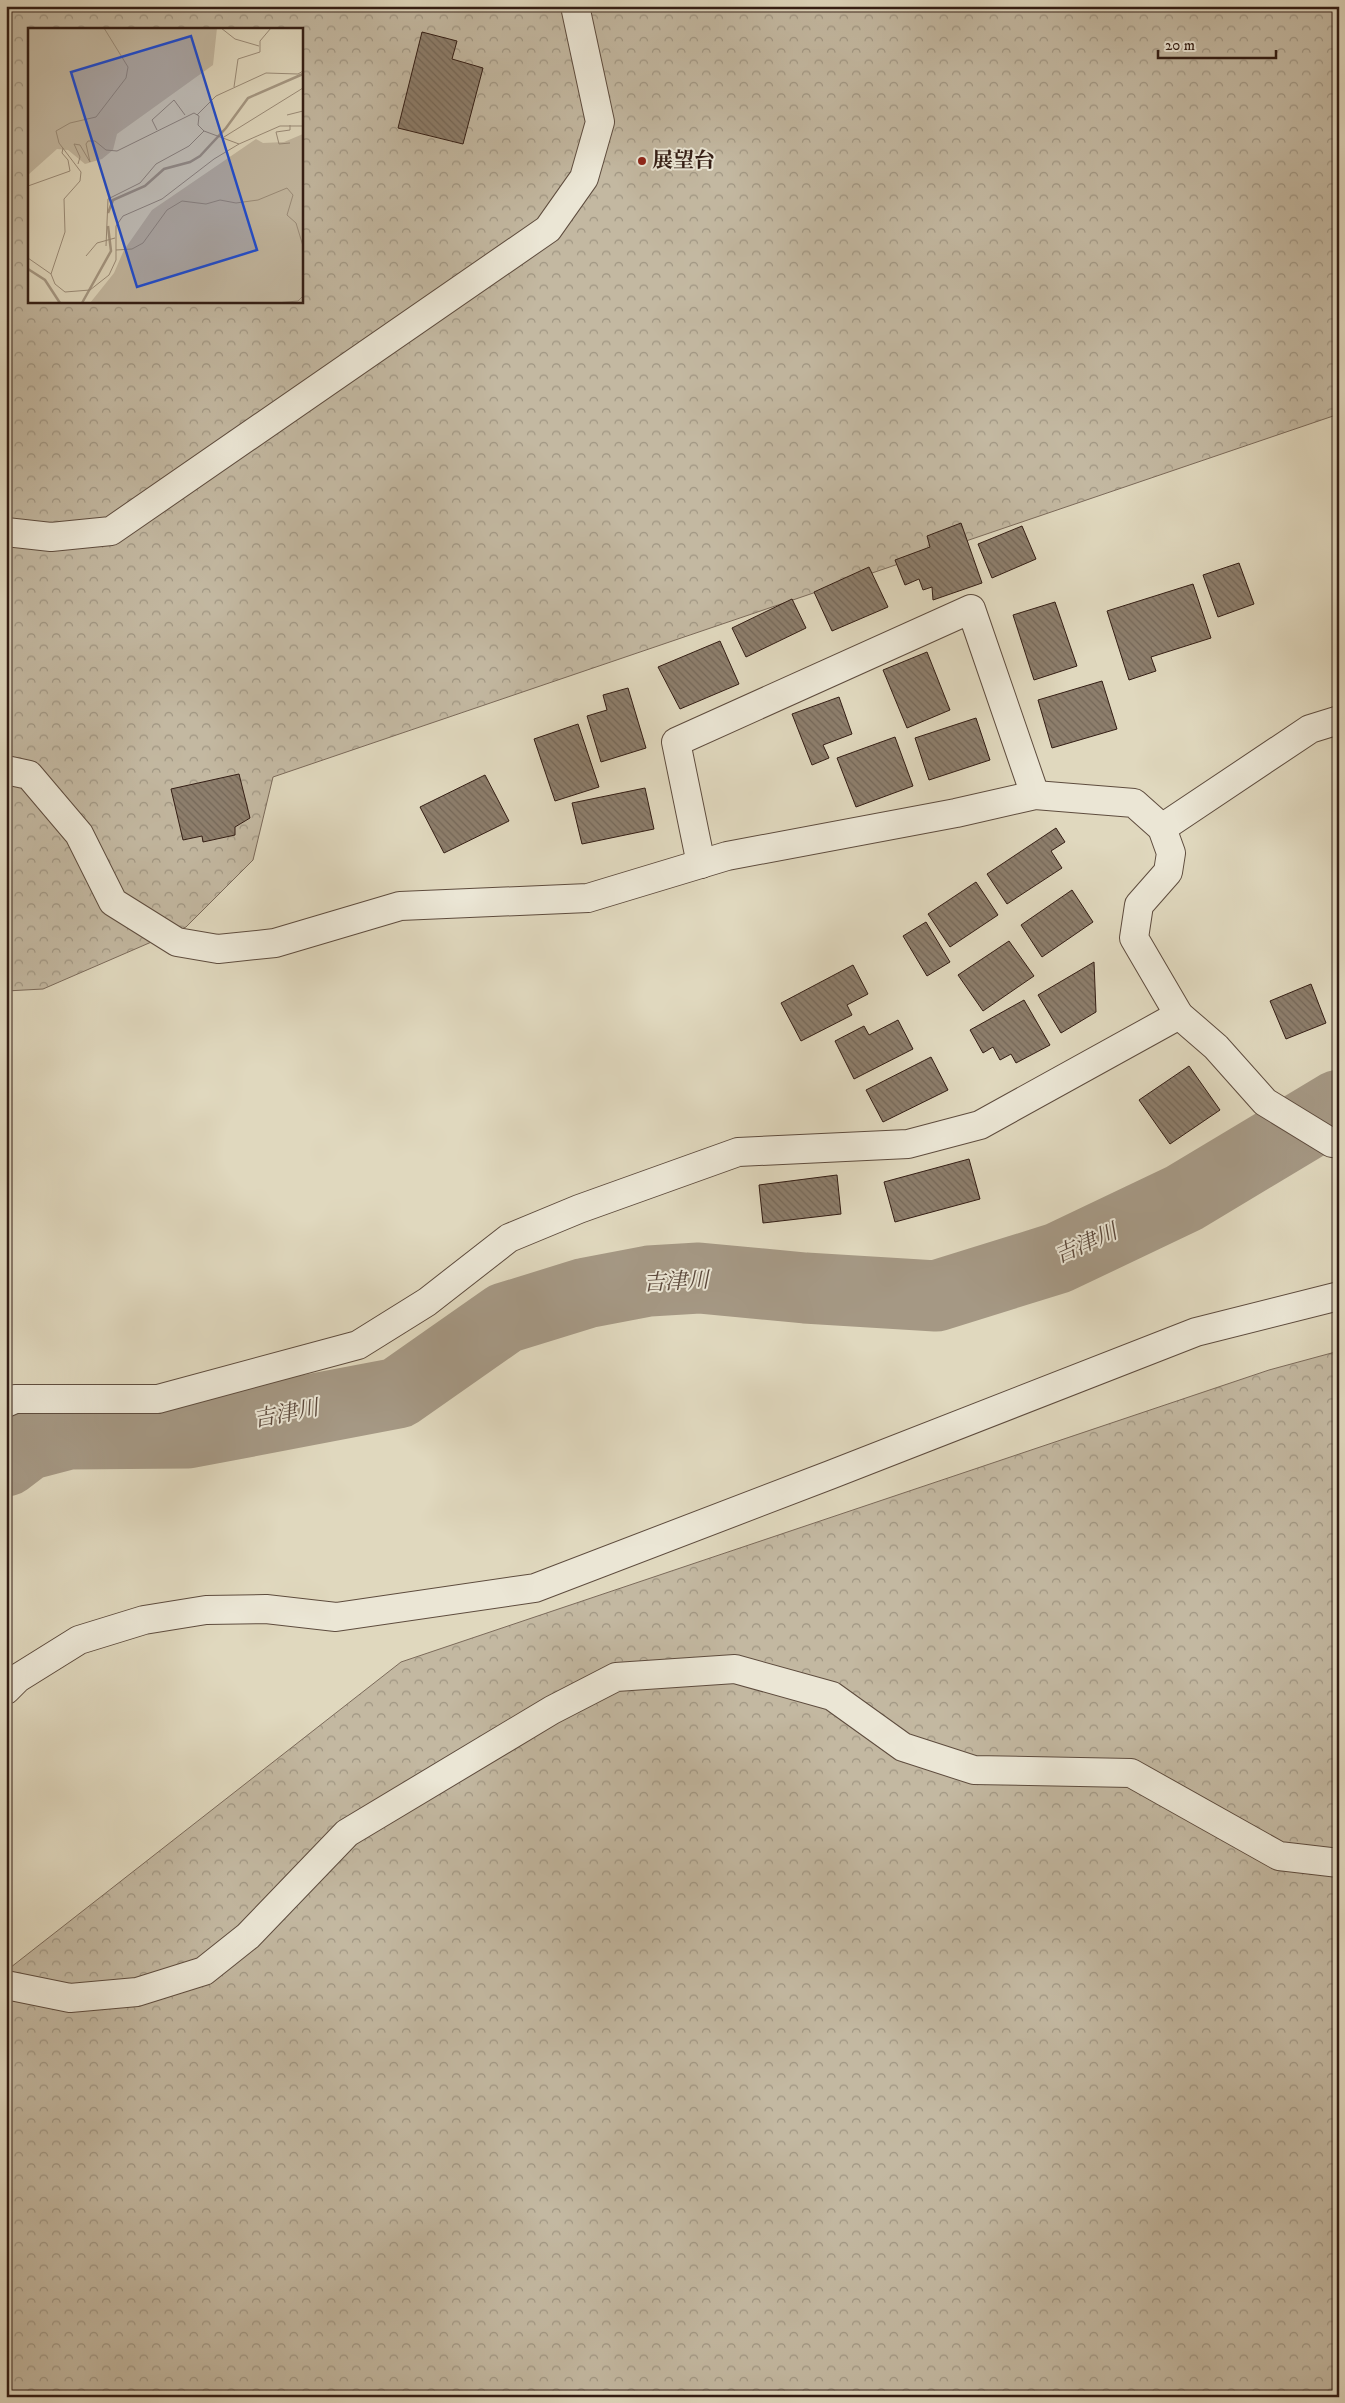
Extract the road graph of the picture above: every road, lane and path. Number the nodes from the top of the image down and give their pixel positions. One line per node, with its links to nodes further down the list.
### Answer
1 (575, 6): 2 (street)
2 (6, 532)
3 (1339, 720): 6 (street)
4 (6, 770): 7 (street)
5 (1035, 794): 6 (street); 7 (street); 7 (street)
6 (1162, 828): 8 (street)
7 (701, 864)
8 (1178, 1015): 9 (street); 11 (street)
9 (1339, 1144)
10 (1339, 1296): 12 (street)
11 (6, 1403)
12 (6, 1690)
13 (1339, 1862): 14 (street)
14 (6, 1985)

